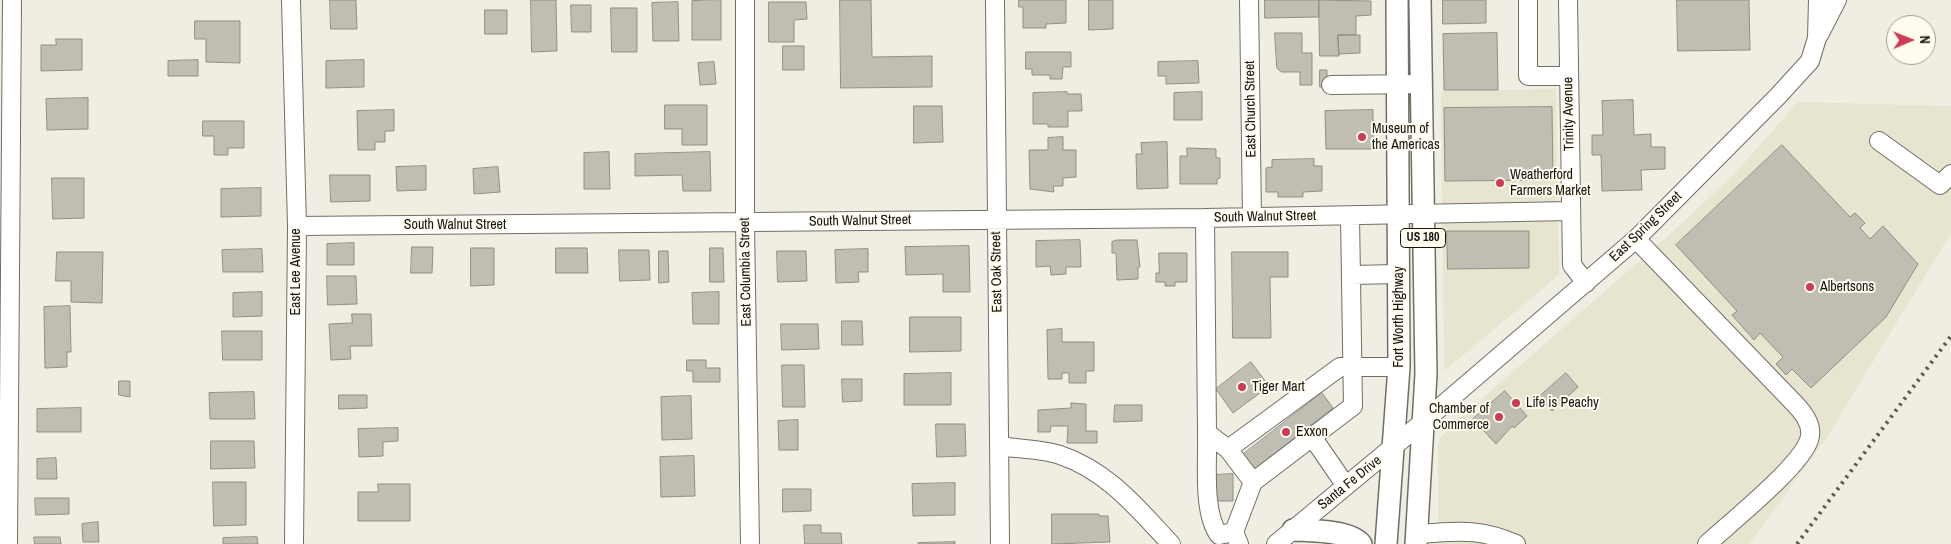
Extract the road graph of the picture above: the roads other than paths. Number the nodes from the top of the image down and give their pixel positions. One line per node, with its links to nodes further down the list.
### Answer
1 (12, 0): 32 (street)
2 (292, 0): 27 (street, East Lee Avenue)
3 (745, 0): 26 (street, East Columbia Street)
4 (995, 0): 25 (street, East Oak Street)
5 (1249, 0): 24 (street, East Church Street)
6 (1397, 0): 16 (main road, Fort Worth Highway / US 180)
7 (1420, 0): 14 (main road, Fort Worth Highway / US 180)
8 (1528, 0): 13 (street)
9 (1568, 0): 13 (street, Trinity Avenue)
10 (1818, 0): 12 (street, East Spring Street)
11 (1837, 0): 12 (street)
12 (1817, 38): 28 (street, East Spring Street)
13 (1569, 76): 19 (street, Trinity Avenue)
14 (1421, 84): 16 (street); 20 (main road, Fort Worth Highway / US 180)
15 (1332, 85): 16 (street)
16 (1397, 85): 21 (main road, Fort Worth Highway / US 180)
17 (1879, 141): 18 (street)
18 (1951, 174)
19 (1570, 211): 20 (street, South Walnut Street); 31 (street, Trinity Avenue)
20 (1423, 214): 21 (street, South Walnut Street); 35 (main road, Fort Worth Highway / US 180)
21 (1399, 215): 22 (street, South Walnut Street); 29 (main road, Fort Worth Highway / US 180)
22 (1350, 216): 24 (street, South Walnut Street); 30 (street)
23 (1205, 218): 24 (street, South Walnut Street); 25 (street, South Walnut Street); 36 (street)
24 (1252, 218)
25 (997, 219): 26 (street, South Walnut Street); 38 (street, East Oak Street)
26 (745, 223): 27 (street, South Walnut Street); 50 (street, East Columbia Street)
27 (297, 226): 49 (street, East Lee Avenue)
28 (1636, 239): 31 (street, East Spring Street); 56 (street)
29 (1398, 274): 30 (street); 34 (main road, Fort Worth Highway / US 180)
30 (1351, 275): 33 (street)
31 (1586, 283): 35 (street, East Spring Street)
32 (5, 365): 48 (street)
33 (1353, 367): 34 (street); 37 (street); 40 (street)
34 (1399, 367): 39 (main road, Fort Worth Highway / US 180)
35 (1423, 422): 39 (street, Santa Fe Drive); 46 (main road, Fort Worth Highway / US 180)
36 (1207, 433): 40 (street); 45 (street)
37 (1313, 438): 41 (street); 42 (street)
38 (999, 446): 51 (street, East Oak Street); 52 (street)
39 (1394, 447): 42 (street, Santa Fe Drive); 54 (main road, Fort Worth Highway / US 180)
40 (1228, 450): 41 (street)
41 (1253, 482): 45 (street)
42 (1346, 486): 43 (street, Santa Fe Drive)
43 (1293, 530): 47 (main road); 53 (street, Santa Fe Drive)
44 (1473, 537): 46 (street); 55 (street)
45 (1236, 538)
46 (1417, 541)
47 (1354, 542)
48 (8, 544)
49 (294, 544)
50 (750, 544)
51 (1000, 544)
52 (1171, 544)
53 (1276, 544)
54 (1386, 544)
55 (1514, 544)
56 (1707, 544)

